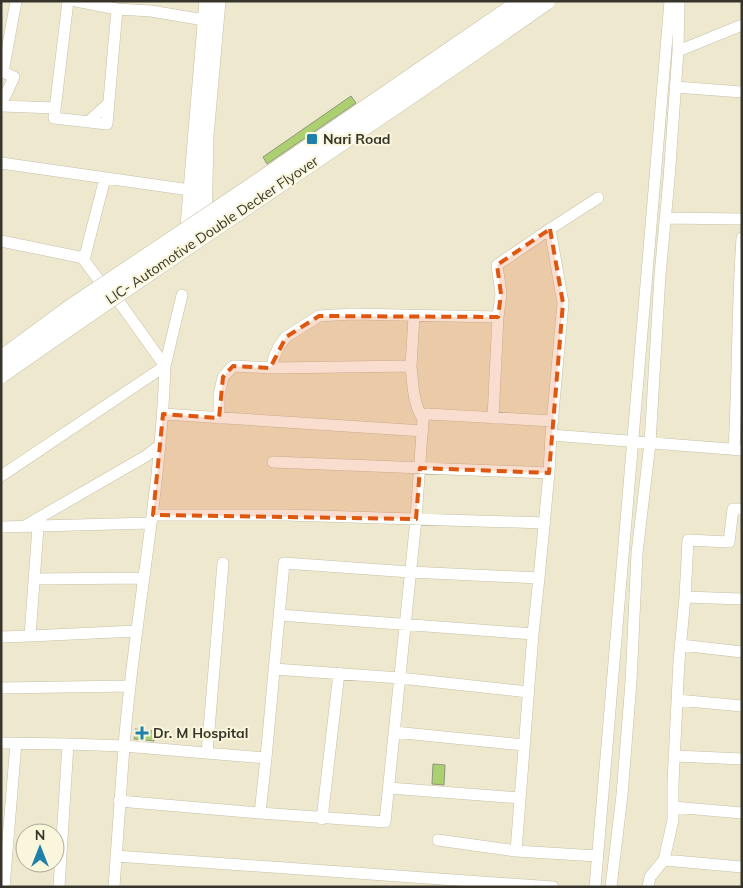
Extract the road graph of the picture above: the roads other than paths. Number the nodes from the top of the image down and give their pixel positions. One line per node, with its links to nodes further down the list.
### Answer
1 (16, 1): 18 (street)
2 (68, 1): 19 (street)
3 (76, 1): 12 (street)
4 (206, 1): 13 (main road)
5 (218, 1): 22 (main road)
6 (516, 1): 24 (main road)
7 (523, 1): 40 (main road, LIC- Automotive Double Decker Flyover, bridge)
8 (546, 1): 44 (main road, LIC- Automotive Double Decker Flyover, bridge)
9 (556, 1): 30 (main road)
10 (670, 1): 52 (street)
11 (679, 1): 15 (street)
12 (117, 9): 13 (street); 19 (street)
13 (204, 20): 22 (main road)
14 (742, 25): 15 (street)
15 (678, 50): 16 (street)
16 (675, 87): 17 (street); 25 (street)
17 (742, 92)
18 (2, 105): 19 (street)
19 (55, 108)
20 (1, 163): 21 (street)
21 (105, 178): 22 (street); 33 (street)
22 (198, 191): 24 (main road); 27 (main road)
23 (598, 198): 28 (street)
24 (204, 215): 27 (main road); 30 (main road)
25 (666, 218): 26 (street); 53 (street)
26 (742, 220)
27 (188, 225): 32 (main road); 34 (main road)
28 (550, 229): 38 (street); 49 (street)
29 (742, 238): 55 (street)
30 (203, 240): 32 (main road)
31 (1, 241): 33 (street)
32 (186, 252): 36 (main road)
33 (84, 258): 34 (street)
34 (101, 283): 36 (street); 39 (main road)
35 (182, 295): 41 (street)
36 (117, 299): 41 (street); 45 (main road)
37 (414, 316): 38 (street); 42 (street); 43 (street)
38 (498, 317): 48 (street)
39 (1, 353)
40 (1, 360)
41 (165, 366): 46 (street); 59 (street)
42 (411, 366): 43 (street); 50 (street)
43 (273, 368): 47 (street)
44 (1, 374)
45 (1, 381)
46 (163, 414): 47 (street); 54 (street)
47 (219, 418): 50 (street)
48 (493, 418): 49 (street); 50 (street)
49 (553, 421): 51 (street)
50 (423, 425): 57 (street)
51 (551, 435): 52 (street); 58 (street)
52 (632, 441): 53 (street); 64 (street)
53 (650, 443): 55 (street); 65 (street)
54 (160, 446): 61 (street); 67 (street)
55 (738, 449)
56 (273, 462): 57 (street)
57 (420, 468): 58 (street); 62 (street)
58 (549, 473): 63 (street)
59 (1, 476)
60 (742, 509): 69 (street)
61 (152, 519): 62 (street); 68 (street); 73 (street)
62 (416, 519): 63 (street); 72 (street)
63 (545, 523): 74 (street)
64 (625, 526): 65 (street); 114 (street)
65 (641, 526): 122 (street)
66 (1, 527): 67 (street)
67 (24, 527): 68 (street)
68 (38, 527): 75 (street)
69 (729, 542): 70 (street); 76 (street)
70 (742, 542)
71 (223, 563): 100 (street)
72 (410, 572): 74 (street); 78 (street); 79 (street)
73 (144, 578): 75 (street); 80 (street)
74 (539, 578): 81 (street)
75 (35, 579): 82 (street)
76 (685, 597): 77 (street); 84 (street)
77 (742, 598)
78 (279, 615): 79 (street); 86 (street)
79 (404, 623): 81 (street); 88 (street)
80 (136, 631): 82 (street); 89 (street)
81 (533, 634): 91 (street)
82 (30, 636): 83 (street)
83 (1, 637)
84 (680, 645): 85 (street); 92 (street)
85 (742, 652)
86 (274, 669): 87 (street); 102 (street)
87 (339, 673): 88 (street); 110 (street)
88 (400, 678): 91 (street); 94 (street)
89 (129, 686): 90 (street); 99 (street)
90 (1, 688)
91 (528, 692): 98 (street)
92 (677, 700): 93 (street); 101 (street)
93 (742, 706)
94 (394, 732): 98 (street); 104 (street)
95 (1, 743): 96 (street)
96 (16, 743): 97 (street); 117 (street)
97 (68, 744): 99 (street); 118 (street)
98 (524, 745): 105 (street)
99 (124, 746): 100 (street); 106 (street)
100 (207, 753): 102 (street)
101 (675, 756): 103 (street); 107 (street)
102 (266, 758): 108 (street)
103 (742, 759)
104 (389, 788): 105 (street); 110 (street)
105 (520, 798): 112 (street)
106 (119, 801): 108 (street); 113 (street)
107 (673, 807): 109 (street); 115 (street)
108 (260, 813): 110 (street)
109 (742, 813)
110 (322, 819)
111 (438, 840): 112 (street)
112 (516, 851): 114 (street)
113 (116, 856): 119 (street); 120 (street)
114 (597, 856): 121 (street)
115 (664, 860): 116 (street); 123 (street)
116 (742, 867)
117 (4, 887)
118 (59, 887)
119 (114, 887)
120 (553, 887)
121 (595, 887)
122 (611, 887)
123 (648, 887)

